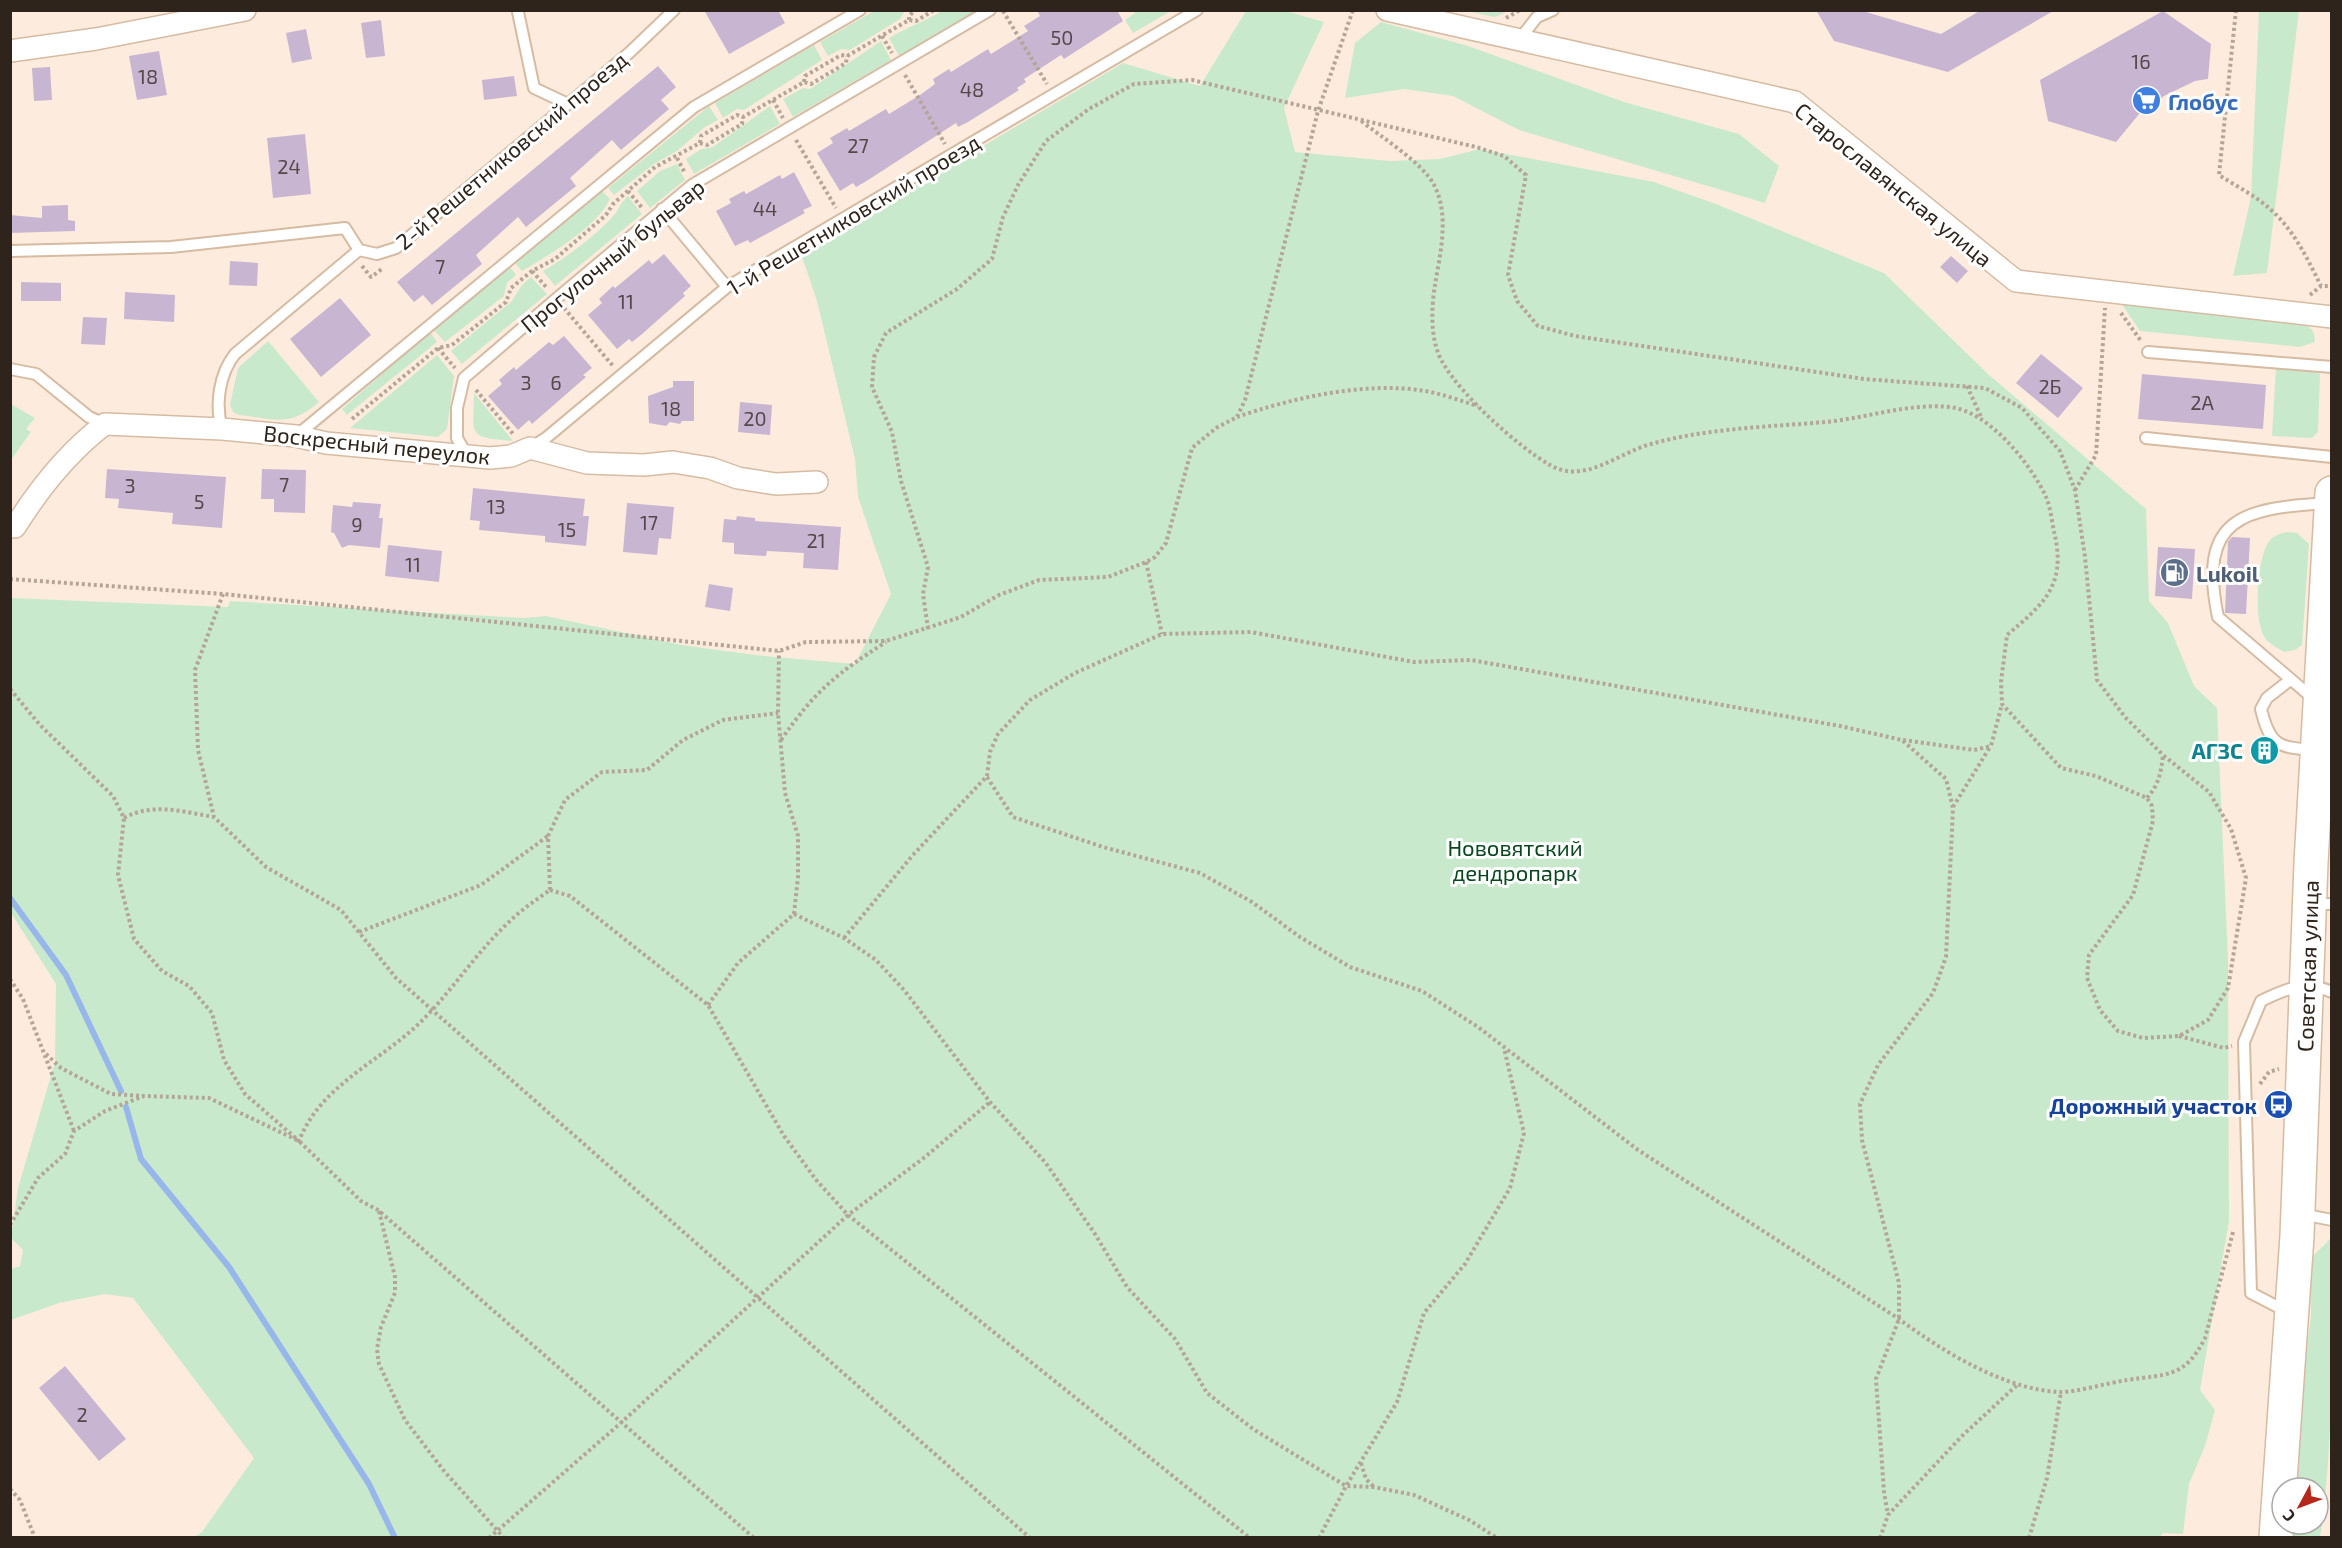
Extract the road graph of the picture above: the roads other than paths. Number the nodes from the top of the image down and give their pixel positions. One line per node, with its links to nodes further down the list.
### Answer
1 (245, 10): 10 (street)
2 (674, 10): 11 (lane, 2-й Решетниковский проезд)
3 (860, 10): 22 (lane)
4 (1197, 10): 15 (lane, 1-й Решетниковский проезд)
5 (1387, 10): 9 (street, Старославянская улица)
6 (1554, 10): 9 (lane)
7 (518, 12): 11 (lane)
8 (992, 15): 12 (lane, Прогулочный бульвар)
9 (1519, 40): 16 (street, Старославянская улица)
10 (10, 51)
11 (568, 104): 14 (lane, 2-й Решетниковский проезд)
12 (662, 210): 15 (lane); 25 (lane, Прогулочный бульвар)
13 (10, 251): 14 (lane)
14 (358, 256): 21 (lane)
15 (727, 287): 24 (lane, 1-й Решетниковский проезд)
16 (2331, 317)
17 (2148, 352): 18 (lane)
18 (2331, 368)
19 (10, 369): 20 (lane)
20 (105, 424): 21 (street, Воскресный переулок); 30 (street)
21 (222, 429): 22 (street, Воскресный переулок)
22 (296, 436): 25 (street, Воскресный переулок)
23 (2146, 438): 26 (lane)
24 (522, 442): 25 (street, Воскресный переулок); 27 (street)
25 (466, 454)
26 (2331, 457)
27 (817, 482)
28 (2331, 493): 29 (main road, Советская улица)
29 (2331, 503): 31 (lane); 32 (main road, Советская улица)
30 (15, 527)
31 (2290, 680): 32 (lane); 33 (lane)
32 (2322, 706): 33 (main road, Советская улица)
33 (2319, 751): 34 (main road, Советская улица)
34 (2320, 904): 35 (main road, Советская улица)
35 (2319, 989): 36 (main road, Советская улица); 38 (lane)
36 (2298, 1213): 37 (lane); 38 (main road, Советская улица)
37 (2331, 1220)
38 (2291, 1313): 39 (main road, Советская улица)
39 (2276, 1538)

